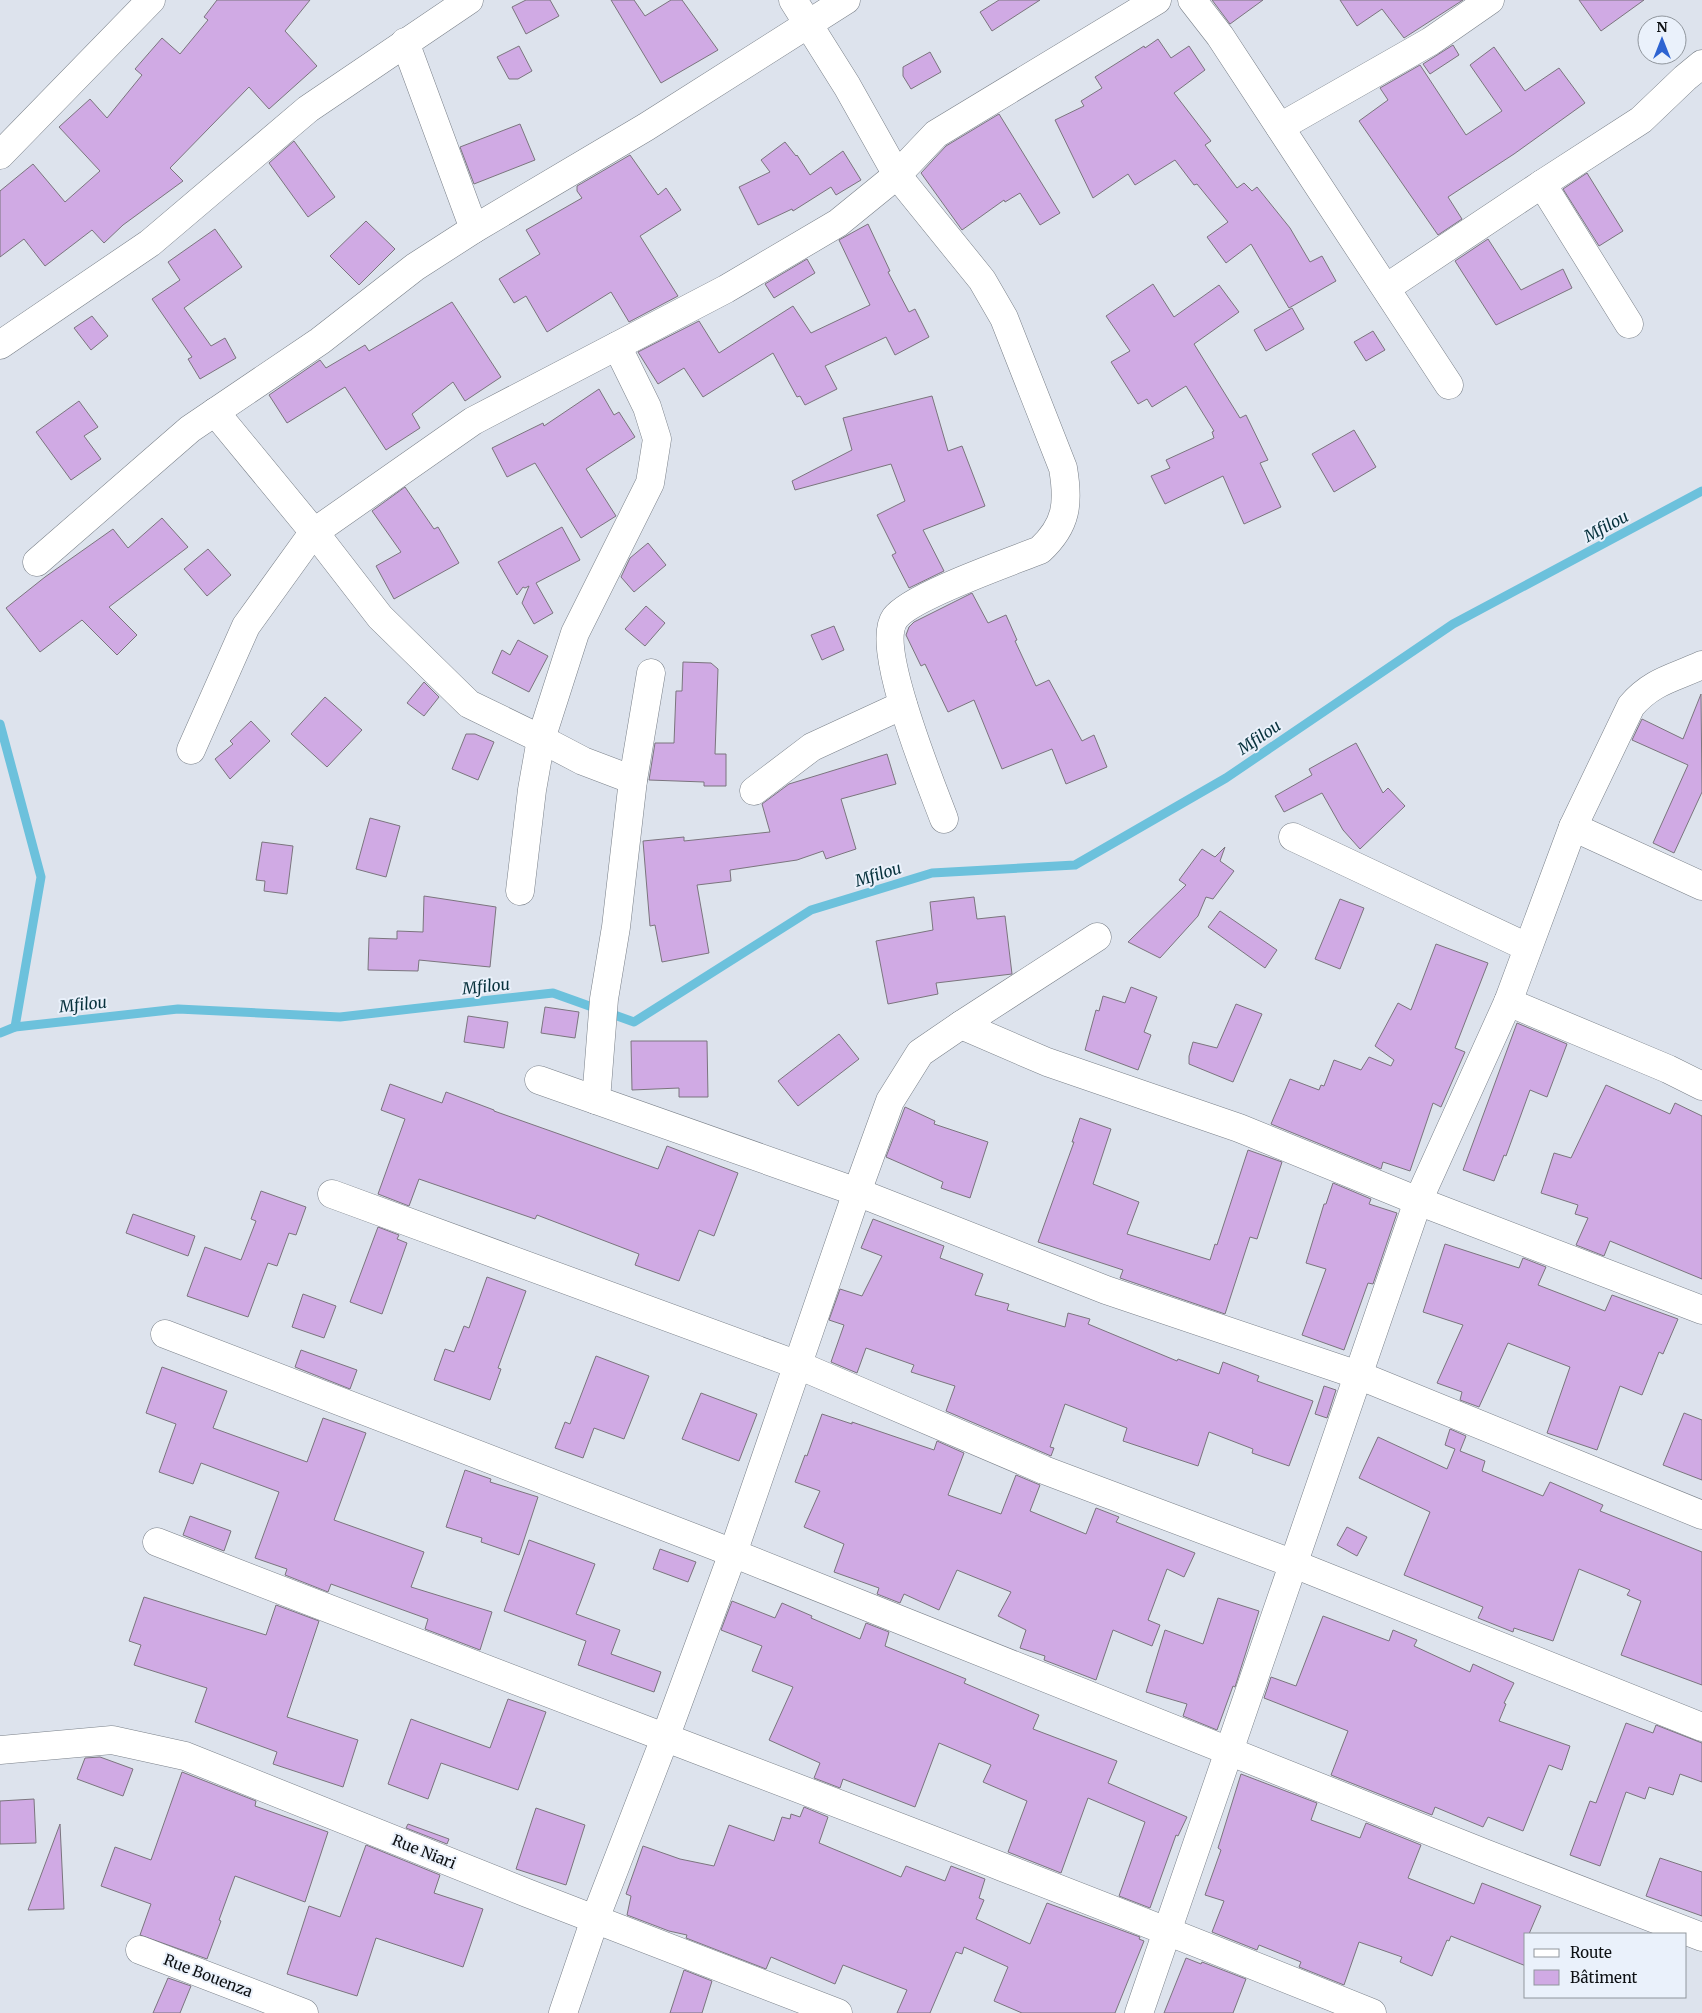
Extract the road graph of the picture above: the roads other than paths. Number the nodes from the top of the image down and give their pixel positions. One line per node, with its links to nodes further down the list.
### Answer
1 (151, 0): 12 (street)
2 (468, 0): 9 (street)
3 (793, 0): 8 (street)
4 (846, 0): 8 (street)
5 (1157, 0): 13 (street)
6 (1192, 0): 11 (street)
7 (1490, 0): 11 (street)
8 (809, 24): 13 (street); 15 (street)
9 (405, 42): 15 (street); 18 (street)
10 (1702, 64): 14 (street)
11 (1280, 127): 16 (street)
12 (0, 155)
13 (896, 175): 19 (street); 26 (street)
14 (1542, 184): 16 (street); 17 (street)
15 (474, 229): 21 (street)
16 (1386, 288): 20 (street)
17 (1629, 324)
18 (0, 345)
19 (617, 346): 22 (street); 27 (street)
20 (1449, 385)
21 (214, 412): 22 (street); 23 (street)
22 (313, 533): 27 (street); 28 (street)
23 (37, 562)
24 (1702, 665): 32 (street)
25 (651, 673): 29 (street)
26 (903, 705): 30 (street); 31 (street)
27 (541, 739): 29 (street); 35 (street)
28 (191, 750)
29 (633, 780): 42 (street)
30 (754, 791)
31 (944, 819)
32 (1573, 827): 34 (street); 37 (street)
33 (1293, 836): 37 (street)
34 (1702, 886)
35 (520, 891)
36 (1097, 937): 39 (street)
37 (1527, 947): 38 (street)
38 (1508, 1002): 41 (street); 45 (street)
39 (961, 1025): 43 (street); 45 (street)
40 (539, 1080): 42 (street)
41 (1702, 1086)
42 (596, 1100): 43 (street)
43 (856, 1192): 48 (street); 49 (street)
44 (332, 1194): 48 (street)
45 (1418, 1201): 46 (street); 49 (street)
46 (1702, 1310)
47 (165, 1334): 52 (street)
48 (798, 1365): 52 (street); 53 (street)
49 (1358, 1375): 50 (street); 53 (street)
50 (1702, 1515)
51 (157, 1542): 55 (street)
52 (733, 1553): 55 (street); 57 (street)
53 (1294, 1564): 54 (street); 57 (street)
54 (1702, 1726)
55 (665, 1738): 58 (street); 59 (street)
56 (0, 1750): 58 (street, Rue Niari)
57 (1229, 1750): 59 (street); 60 (street)
58 (595, 1919): 63 (street); 64 (street, Rue Niari)
59 (1168, 1930): 65 (street); 66 (street)
60 (1702, 1937)
61 (140, 1950): 62 (street, Rue Bouenza)
62 (304, 2013)
63 (563, 2013)
64 (838, 2013)
65 (1139, 2013)
66 (1372, 2013)

